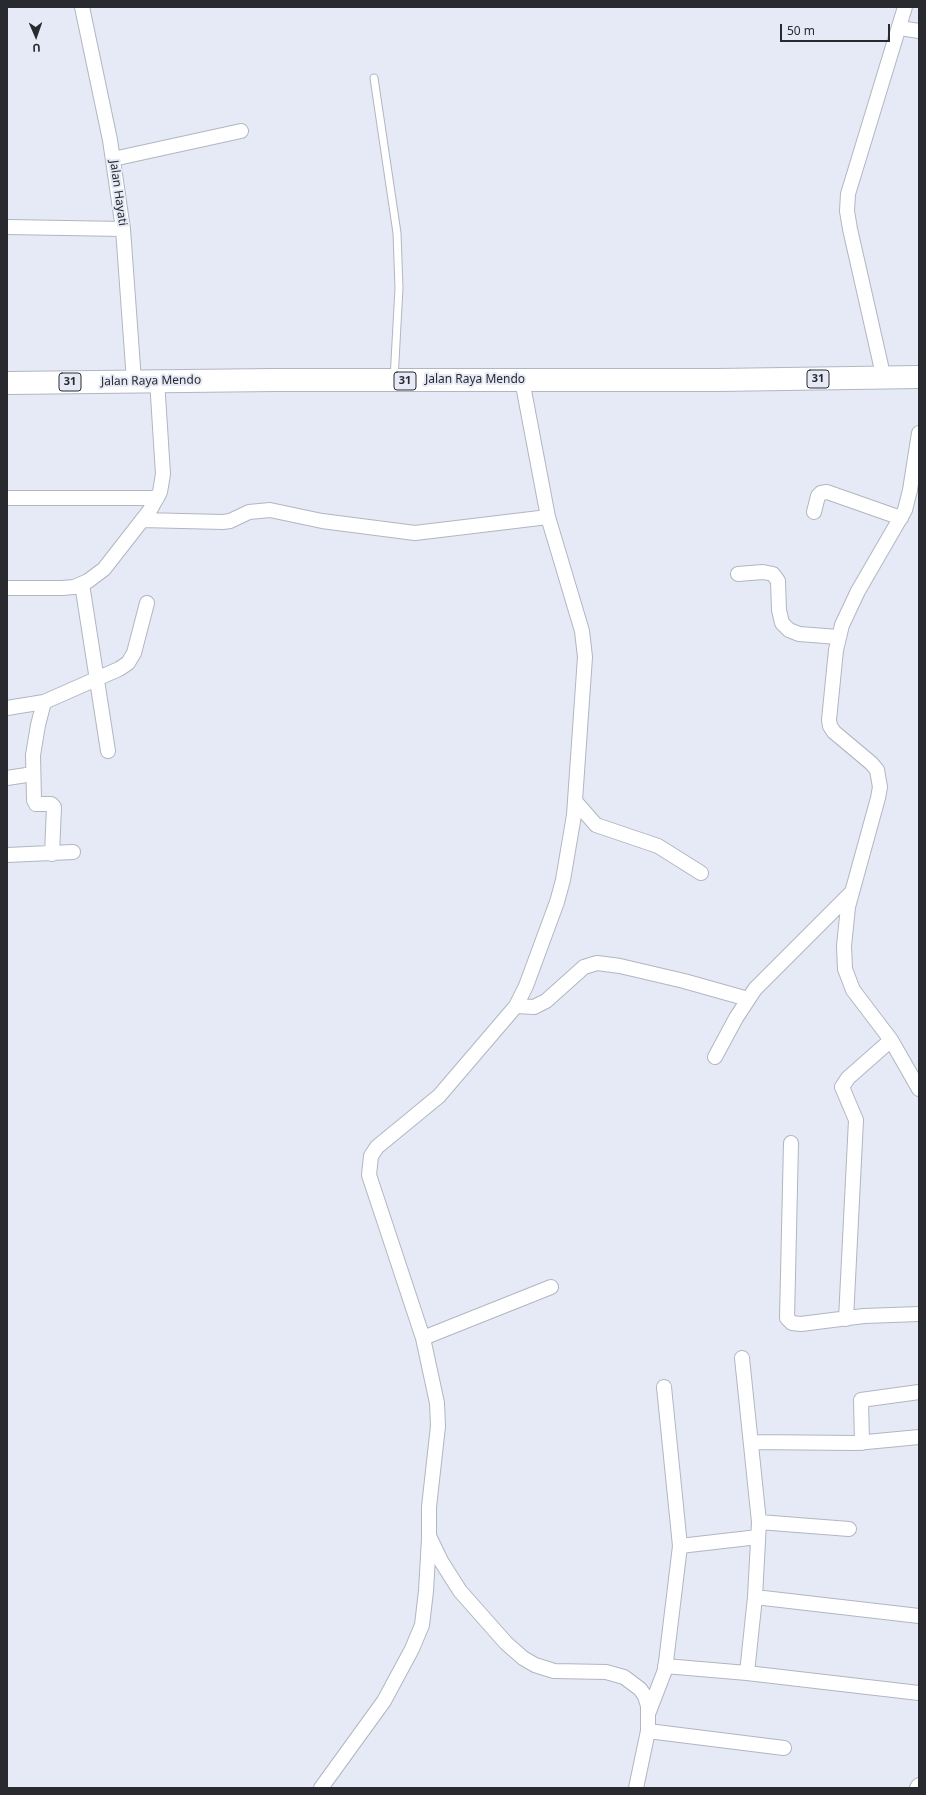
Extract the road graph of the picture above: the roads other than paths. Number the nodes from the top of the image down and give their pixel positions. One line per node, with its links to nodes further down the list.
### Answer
1 (82, 7): 7 (street, Jalan Hayati)
2 (905, 7): 3 (street)
3 (900, 28): 4 (street); 11 (street)
4 (919, 31)
5 (374, 78): 15 (lane)
6 (241, 131): 7 (street)
7 (113, 160): 9 (street, Jalan Hayati)
8 (7, 227): 9 (street)
9 (123, 229): 14 (street, Jalan Hayati)
10 (919, 377): 11 (highway, Jalan Raya Mendo / 31)
11 (884, 379): 13 (highway, Jalan Raya Mendo / 31)
12 (157, 380): 14 (highway, Jalan Raya Mendo / 31); 15 (highway, Jalan Raya Mendo / 31); 19 (street)
13 (522, 380): 15 (highway, Jalan Raya Mendo / 31); 21 (street)
14 (134, 381): 16 (highway, Jalan Raya Mendo / 31)
15 (394, 381)
16 (7, 383)
17 (919, 433): 22 (street)
18 (7, 498): 19 (street)
19 (157, 498): 23 (street)
20 (814, 512): 22 (street)
21 (548, 517): 23 (street); 35 (street)
22 (901, 518): 28 (street)
23 (142, 520): 25 (street)
24 (738, 574): 28 (street)
25 (82, 584): 26 (street); 29 (street)
26 (7, 588)
27 (147, 603): 29 (street)
28 (838, 637): 40 (street)
29 (96, 679): 30 (street); 32 (street)
30 (44, 702): 31 (street); 33 (street)
31 (7, 708)
32 (108, 751)
33 (33, 774): 34 (street); 37 (street)
34 (7, 778)
35 (575, 801): 39 (street); 42 (street)
36 (73, 852): 37 (street)
37 (52, 854): 38 (street)
38 (7, 855)
39 (701, 873)
40 (851, 893): 41 (street); 43 (street)
41 (748, 999): 42 (street); 44 (street)
42 (516, 1006): 50 (street)
43 (891, 1040): 45 (street); 49 (street)
44 (715, 1058)
45 (919, 1089)
46 (791, 1143): 49 (street)
47 (551, 1287): 50 (street)
48 (919, 1314): 49 (street)
49 (846, 1319)
50 (423, 1338): 59 (street)
51 (742, 1358): 55 (street)
52 (664, 1387): 61 (street)
53 (919, 1392): 56 (street)
54 (919, 1437): 56 (street)
55 (751, 1442): 56 (street); 57 (street)
56 (862, 1443)
57 (759, 1522): 58 (street); 60 (street)
58 (849, 1529)
59 (429, 1536): 67 (street); 71 (street)
60 (758, 1537): 61 (street); 62 (street)
61 (680, 1546): 64 (street)
62 (755, 1597): 63 (street); 65 (street)
63 (919, 1616)
64 (665, 1666): 65 (street); 67 (street)
65 (747, 1673): 66 (street)
66 (919, 1693)
67 (648, 1714): 68 (street)
68 (648, 1731): 69 (street); 72 (street)
69 (784, 1748)
70 (919, 1785): 73 (street)
71 (321, 1788)
72 (636, 1788)
73 (917, 1788)

